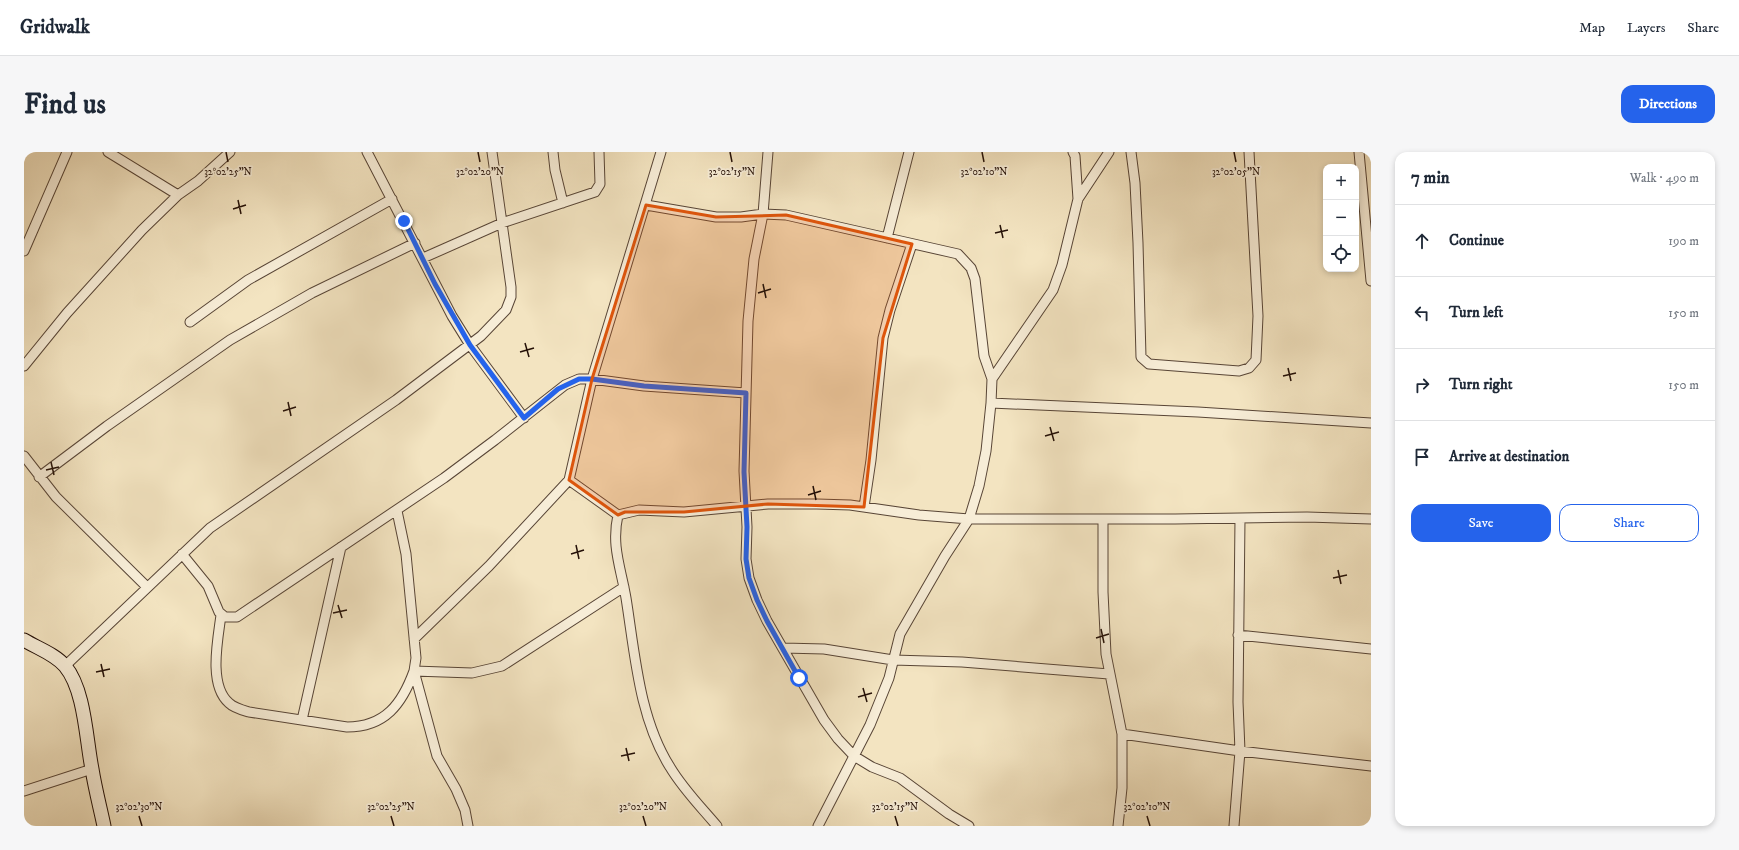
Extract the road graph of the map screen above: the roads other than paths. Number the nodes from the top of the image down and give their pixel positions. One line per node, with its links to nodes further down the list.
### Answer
1 (67, 152): 26 (street)
2 (108, 152): 16 (street)
3 (230, 152): 16 (street)
4 (367, 152): 17 (street)
5 (492, 152): 22 (street)
6 (553, 152): 19 (street)
7 (599, 152): 19 (street)
8 (661, 152): 20 (street)
9 (768, 152): 21 (street)
10 (909, 152): 23 (street)
11 (1073, 152): 18 (street)
12 (1109, 152): 18 (street)
13 (1131, 152): 14 (street)
14 (1249, 152)
15 (1359, 152): 28 (street)
16 (178, 196): 31 (street)
17 (392, 199): 24 (street); 29 (street)
18 (1078, 199): 33 (street)
19 (563, 203): 22 (street)
20 (646, 205): 21 (street); 32 (street)
21 (763, 214): 23 (street); 34 (street)
22 (502, 223): 27 (street); 30 (street)
23 (887, 238): 25 (street)
24 (416, 243): 27 (street); 39 (street)
25 (912, 244): 33 (street); 42 (street)
26 (24, 251)
27 (423, 258): 30 (street)
28 (1371, 281)
29 (190, 322)
30 (470, 345): 36 (street); 50 (street)
31 (24, 366)
32 (592, 379): 34 (street); 36 (street); 40 (street)
33 (992, 379): 35 (street)
34 (746, 393): 41 (street)
35 (991, 404): 37 (street); 45 (street)
36 (524, 418): 43 (street)
37 (1371, 423)
38 (24, 456): 39 (street)
39 (39, 477): 51 (street)
40 (569, 480): 44 (street); 55 (street)
41 (746, 506): 42 (street); 44 (street); 57 (street)
42 (864, 507): 45 (street)
43 (397, 511): 49 (street); 55 (street)
44 (618, 515): 52 (street)
45 (969, 519): 47 (street); 59 (street)
46 (1240, 519): 47 (street); 48 (street); 54 (street)
47 (1103, 520): 62 (street)
48 (1371, 520)
49 (341, 547): 53 (street); 63 (street)
50 (182, 554): 51 (street); 53 (street)
51 (147, 587): 60 (street)
52 (624, 587): 61 (street); 72 (street)
53 (221, 615): 63 (street)
54 (1238, 635): 58 (street); 65 (street)
55 (414, 639): 61 (street)
56 (24, 640): 60 (street)
57 (783, 648): 59 (street); 66 (street)
58 (1371, 649)
59 (893, 660): 62 (street); 66 (street)
60 (65, 666): 68 (street)
61 (414, 671): 63 (street); 71 (street)
62 (1109, 674): 64 (street)
63 (302, 720)
64 (1122, 734): 65 (street); 75 (street)
65 (1240, 751): 67 (street); 76 (street)
66 (854, 756): 73 (street); 74 (street)
67 (1371, 766)
68 (92, 769): 69 (street); 70 (street)
69 (24, 791)
70 (104, 826)
71 (468, 826)
72 (717, 826)
73 (818, 826)
74 (969, 826)
75 (1118, 826)
76 (1234, 826)

